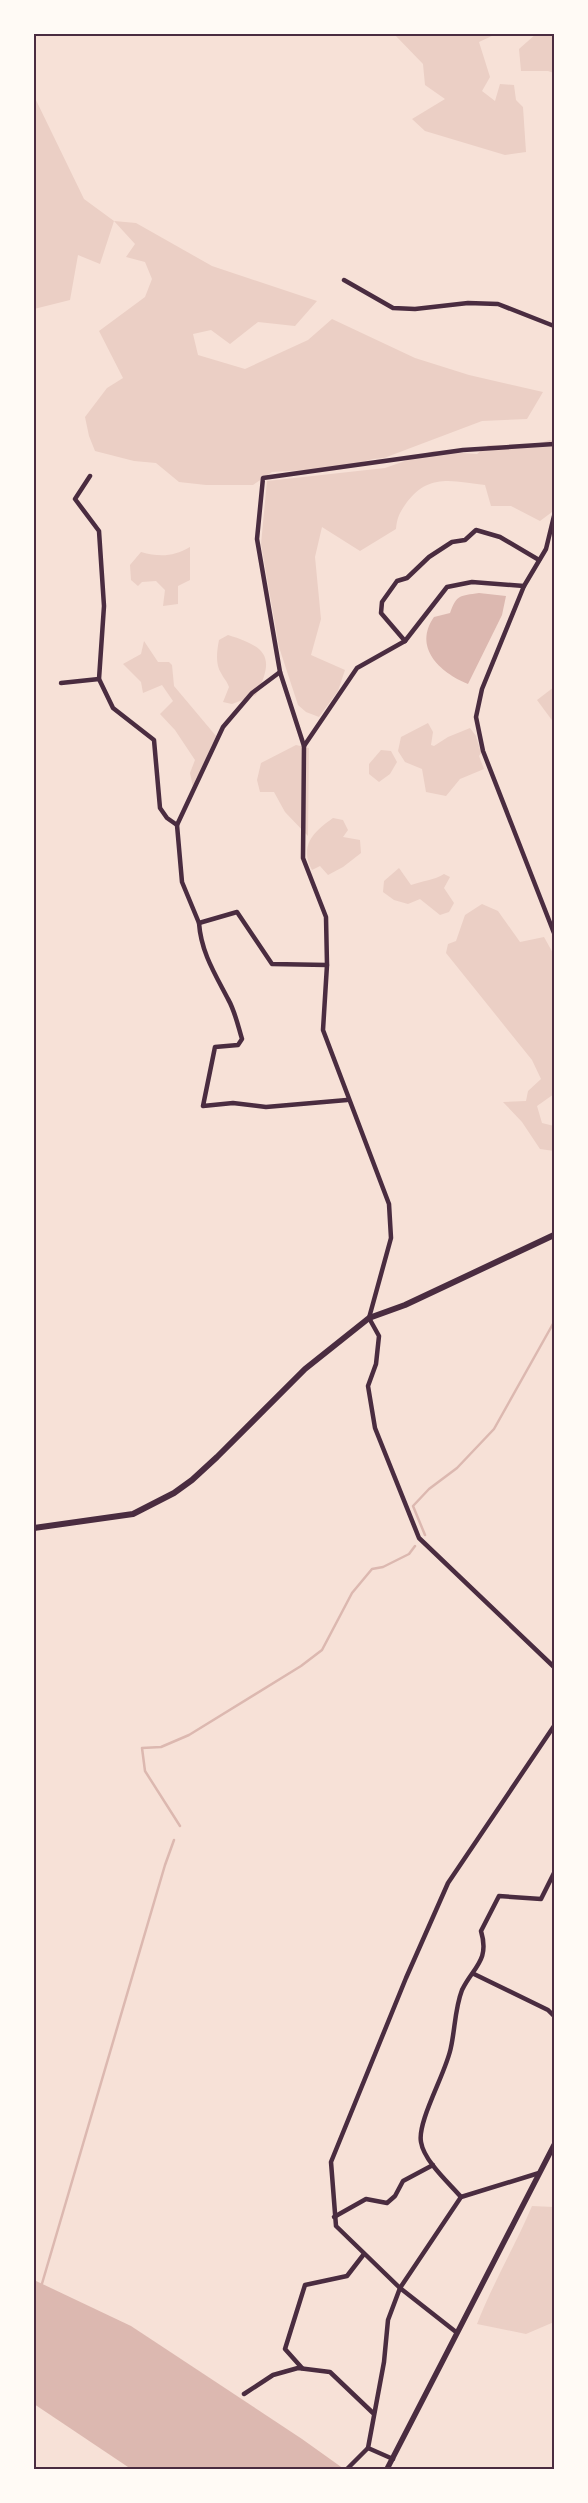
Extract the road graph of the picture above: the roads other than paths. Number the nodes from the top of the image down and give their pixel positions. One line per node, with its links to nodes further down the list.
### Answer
1 (344, 280): 2 (street)
2 (554, 326)
3 (554, 444): 9 (street)
4 (90, 476): 10 (street)
5 (554, 516): 6 (street)
6 (539, 560): 7 (street); 8 (street)
7 (524, 586): 8 (street); 15 (street)
8 (405, 641): 12 (street)
9 (280, 672): 12 (street); 13 (street)
10 (99, 679): 11 (street); 13 (street)
11 (61, 683)
12 (304, 746): 16 (street)
13 (177, 825): 14 (street)
14 (199, 924): 16 (street); 17 (street)
15 (554, 933)
16 (327, 965): 17 (street)
17 (347, 1100): 19 (street)
18 (554, 1235): 19 (main road)
19 (368, 1318): 20 (main road); 21 (street)
20 (34, 1528)
21 (554, 1666)
22 (554, 1726): 30 (street)
23 (554, 1873): 24 (street)
24 (474, 1974): 25 (street); 27 (street)
25 (554, 2016)
26 (554, 2145): 28 (street)
27 (433, 2166): 29 (street); 30 (street)
28 (539, 2173): 29 (street); 33 (street)
29 (462, 2197): 32 (street)
30 (334, 2217): 31 (street)
31 (364, 2254): 32 (street); 34 (street)
32 (400, 2288): 33 (street); 36 (street)
33 (456, 2332): 38 (street)
34 (302, 2368): 35 (street); 36 (street)
35 (244, 2394)
36 (373, 2413): 37 (street)
37 (368, 2448): 38 (street); 39 (street)
38 (393, 2459): 40 (street)
39 (347, 2469)
40 (387, 2469)

